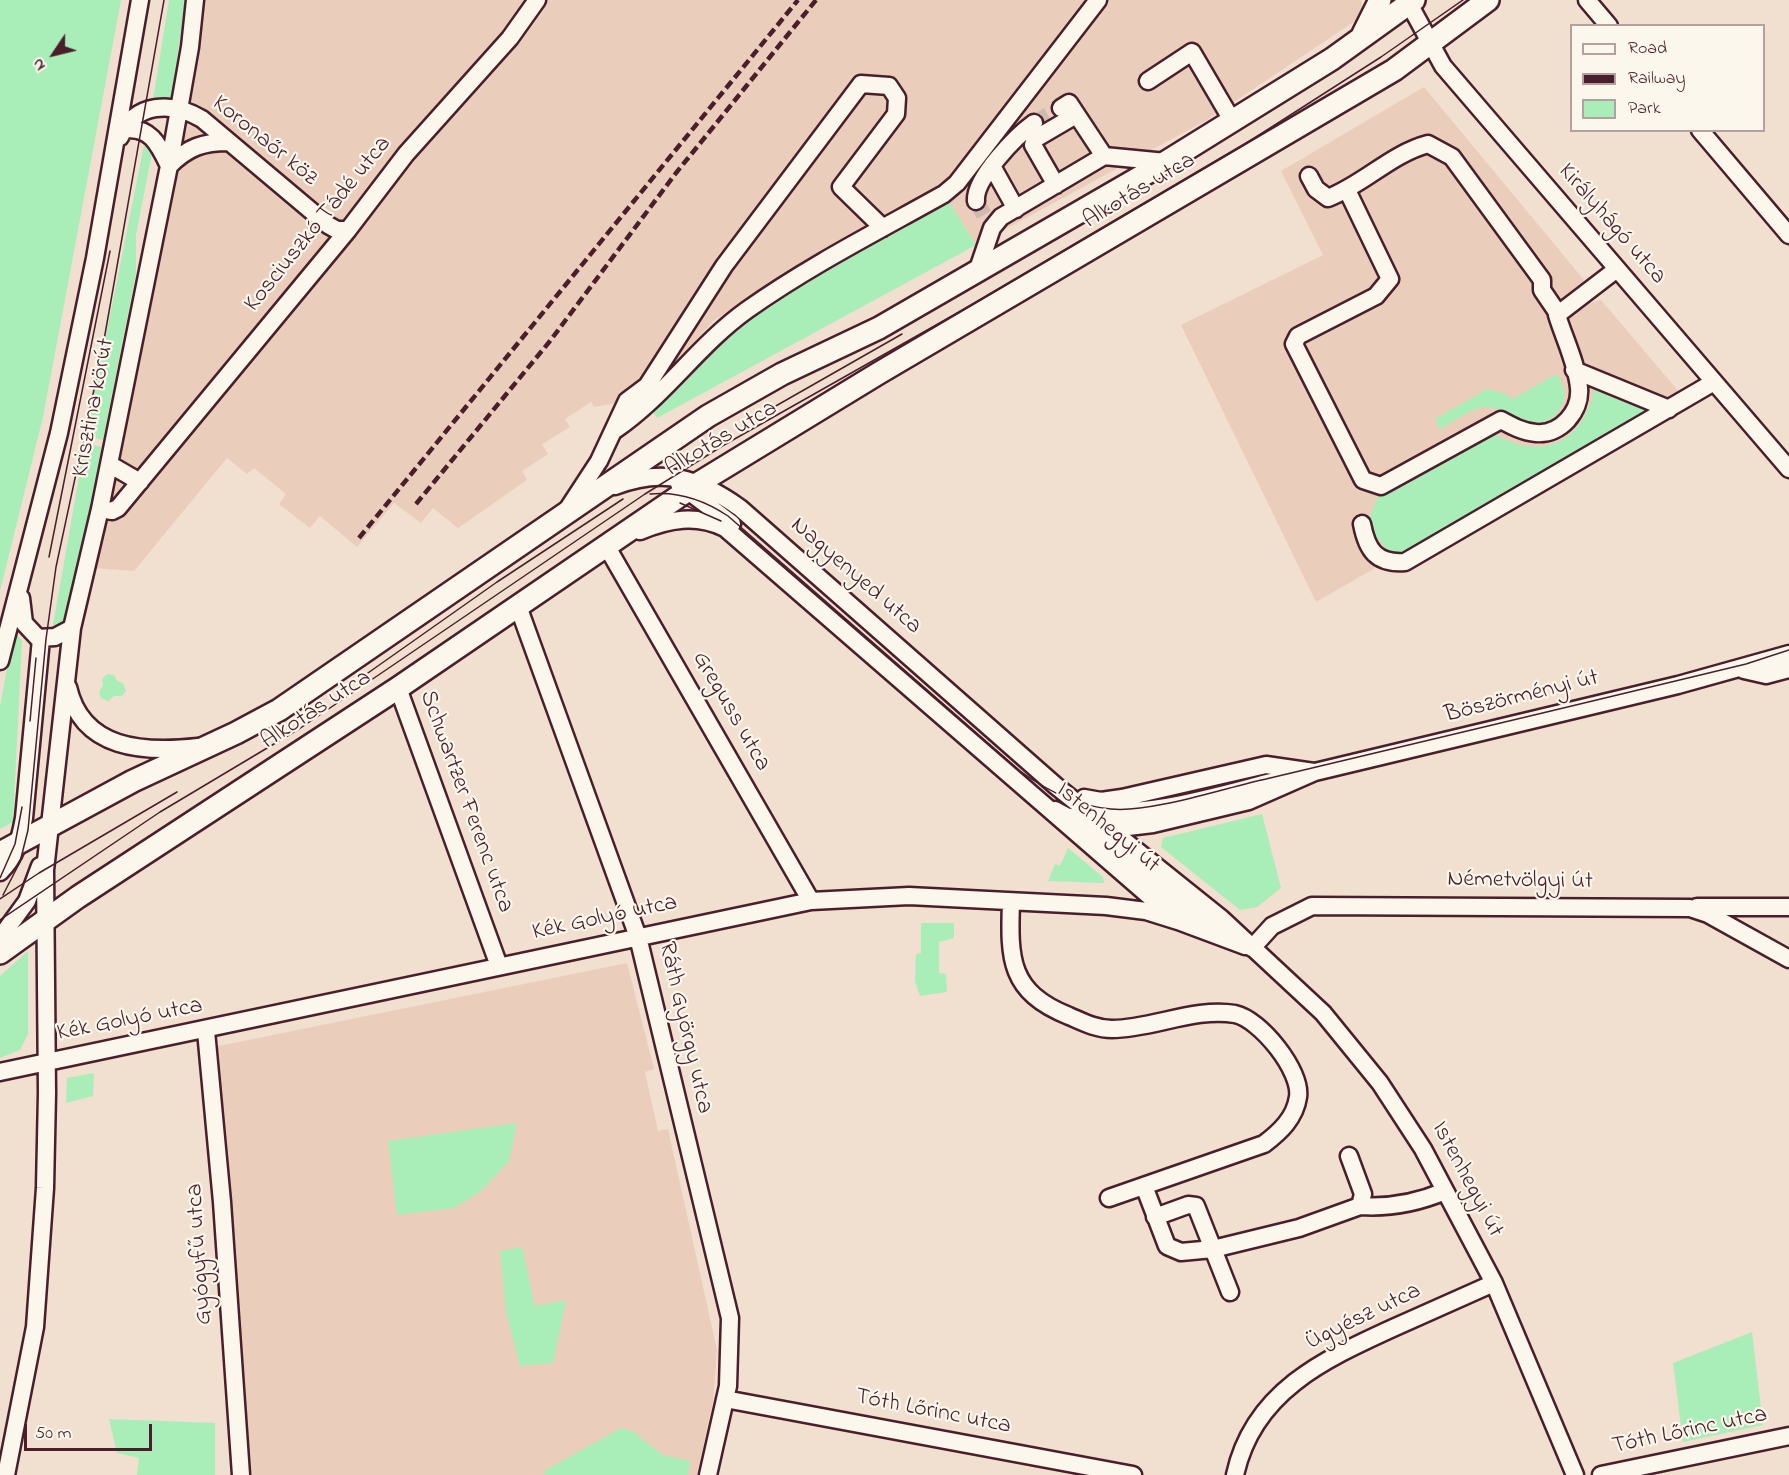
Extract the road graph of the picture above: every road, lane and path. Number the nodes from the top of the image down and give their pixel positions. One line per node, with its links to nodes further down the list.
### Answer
1 (140, 0): 19 (street, Krisztina körút)
2 (195, 0): 13 (street, Krisztina körút)
3 (537, 0): 30 (street, Kosciuszkó Tádé utca)
4 (1098, 0): 29 (street)
5 (1380, 0): 10 (main road)
6 (1488, 0): 11 (main road, Alkotás utca)
7 (1587, 0): 9 (street)
8 (1410, 1): 10 (main road, Alkotás utca); 11 (street, Királyhágó utca)
9 (1607, 24)
10 (1359, 42): 14 (main road, Alkotás utca)
11 (1430, 46): 32 (street, Királyhágó utca); 42 (main road, Alkotás utca)
12 (1148, 81): 14 (street)
13 (180, 108): 16 (street); 18 (street, Koronaőr köz); 22 (street, Krisztina körút)
14 (1233, 122): 21 (main road, Alkotás utca)
15 (1034, 123): 23 (street)
16 (123, 130): 19 (street); 22 (street)
17 (1702, 132): 31 (street)
18 (229, 142): 22 (street); 30 (street, Koronaőr köz)
19 (113, 153): 48 (street, Krisztina körút)
20 (1104, 156): 21 (street); 25 (street); 25 (street)
21 (1166, 162): 33 (main road, Alkotás utca)
22 (169, 166): 39 (street, Krisztina körút)
23 (992, 166): 27 (street); 28 (street)
24 (1309, 176): 26 (street)
25 (1056, 185): 27 (street)
26 (1347, 190): 34 (street); 35 (street)
27 (1016, 209): 28 (street)
28 (984, 215): 33 (street)
29 (883, 228): 38 (street); 38 (street)
30 (348, 230): 41 (street, Kosciuszkó Tádé utca)
31 (1789, 234)
32 (1617, 269): 34 (street); 36 (street, Királyhágó utca)
33 (977, 273): 43 (main road, Alkotás utca)
34 (1558, 315): 35 (street)
35 (1574, 370): 37 (street)
36 (1714, 382): 37 (street); 40 (street, Királyhágó utca)
37 (1669, 409): 46 (street)
38 (614, 431): 45 (street)
39 (109, 464): 41 (street); 44 (street, Krisztina körút)
40 (1789, 469)
41 (140, 482): 44 (street, Kosciuszkó Tádé utca)
42 (693, 487): 43 (street, Nagyenyed utca); 47 (main road, Alkotás utca); 62 (street, Nagyenyed utca)
43 (594, 494): 45 (main road, Alkotás utca)
44 (100, 509): 50 (street, Krisztina körút)
45 (563, 516): 59 (main road, Alkotás utca)
46 (1362, 524)
47 (609, 544): 49 (main road, Alkotás utca); 61 (street, Nagyenyed utca); 71 (street, Greguss utca)
48 (20, 588): 51 (street); 54 (street, Krisztina körút)
49 (518, 606): 58 (main road, Alkotás utca); 77 (street, Ráth György utca)
50 (72, 628): 51 (street); 57 (street, Krisztina körút)
51 (41, 639): 67 (street)
52 (1789, 644): 55 (street, Böszörményi út)
53 (1789, 654): 55 (street)
54 (0, 661)
55 (1740, 669): 56 (street, Böszörményi út); 60 (street, Böszörményi út)
56 (1789, 669)
57 (66, 678): 59 (street); 66 (street, Krisztina körút)
58 (398, 688): 75 (main road, Alkotás utca); 82 (street, Schwartzer Ferenc utca)
59 (207, 745): 66 (main road, Alkotás utca)
60 (1315, 772): 62 (street, Böszörményi út); 63 (street); 65 (street, Böszörményi út)
61 (1027, 792): 63 (street, Böszörményi út); 76 (street, Istenhegyi út)
62 (1059, 793): 63 (street, Istenhegyi út)
63 (1084, 814): 64 (street, Böszörményi út); 79 (street, Istenhegyi út)
64 (1107, 825): 65 (street, Böszörményi út); 69 (street, Istenhegyi út)
65 (1153, 825): 69 (street, Istenhegyi út)
66 (49, 826): 67 (main road); 75 (street, Krisztina körút); 78 (street, Krisztina körút)
67 (20, 842): 68 (main road); 70 (street)
68 (0, 853)
69 (1144, 856): 79 (street, Istenhegyi út)
70 (0, 872)
71 (811, 901): 72 (street, Kék Golyó utca); 77 (street, Kék Golyó utca)
72 (1011, 902): 76 (street, Kék Golyó utca); 87 (street)
73 (1789, 907): 74 (street)
74 (1690, 908): 79 (street, Németvölgyi út); 81 (street, Németvölgyi út)
75 (45, 920): 80 (main road, Alkotás utca); 84 (street, Krisztina körút)
76 (1178, 921): 79 (street, Istenhegyi út)
77 (638, 937): 82 (street, Kék Golyó utca); 95 (street, Ráth György utca)
78 (0, 938)
79 (1246, 942): 88 (street, Istenhegyi út)
80 (0, 953)
81 (1789, 959)
82 (499, 966): 83 (street, Kék Golyó utca)
83 (206, 1030): 84 (street, Kék Golyó utca); 98 (street, Gyógyfű utca)
84 (47, 1062): 85 (street, Kék Golyó utca); 97 (street, Krisztina körút)
85 (0, 1072)
86 (1349, 1156): 90 (street)
87 (1144, 1186): 89 (street); 91 (street)
88 (1445, 1191): 90 (street); 93 (street, Istenhegyi út)
89 (1109, 1198)
90 (1359, 1206): 92 (street)
91 (1155, 1217): 92 (street); 92 (street)
92 (1213, 1249): 94 (street)
93 (1494, 1283): 101 (street, Ügyész utca); 102 (street, Istenhegyi út)
94 (1230, 1292)
95 (725, 1399): 99 (street, Ráth György utca); 100 (street, Tóth Lőrinc utca)
96 (1789, 1436): 103 (street, Tóth Lőrinc utca)
97 (6, 1475)
98 (241, 1475)
99 (708, 1475)
100 (1133, 1475)
101 (1235, 1475)
102 (1575, 1475)
103 (1601, 1475)

